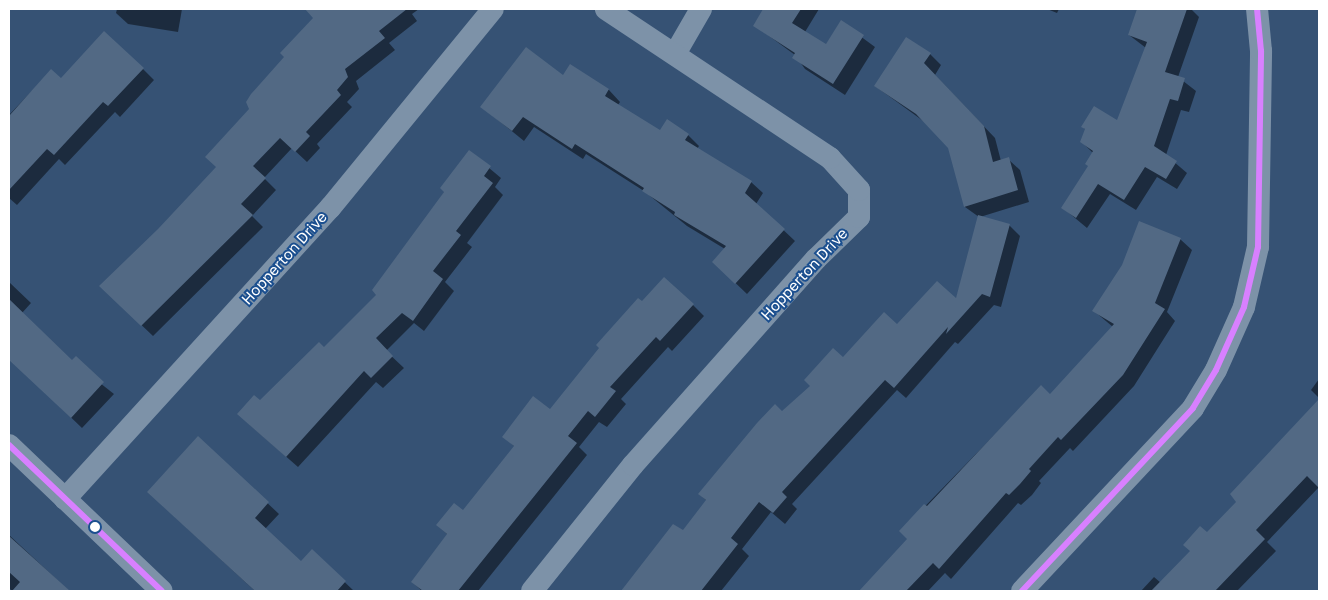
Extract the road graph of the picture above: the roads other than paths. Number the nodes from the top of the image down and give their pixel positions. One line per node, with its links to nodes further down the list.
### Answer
1 (493, 9): 7 (street, Hopperton Drive)
2 (606, 9): 5 (street, Hopperton Drive)
3 (701, 9): 5 (street)
4 (1257, 9): 10 (street)
5 (675, 54): 9 (street, Hopperton Drive)
6 (9, 445): 7 (street)
7 (65, 499): 8 (street)
8 (162, 591)
9 (532, 591)
10 (1022, 591)

